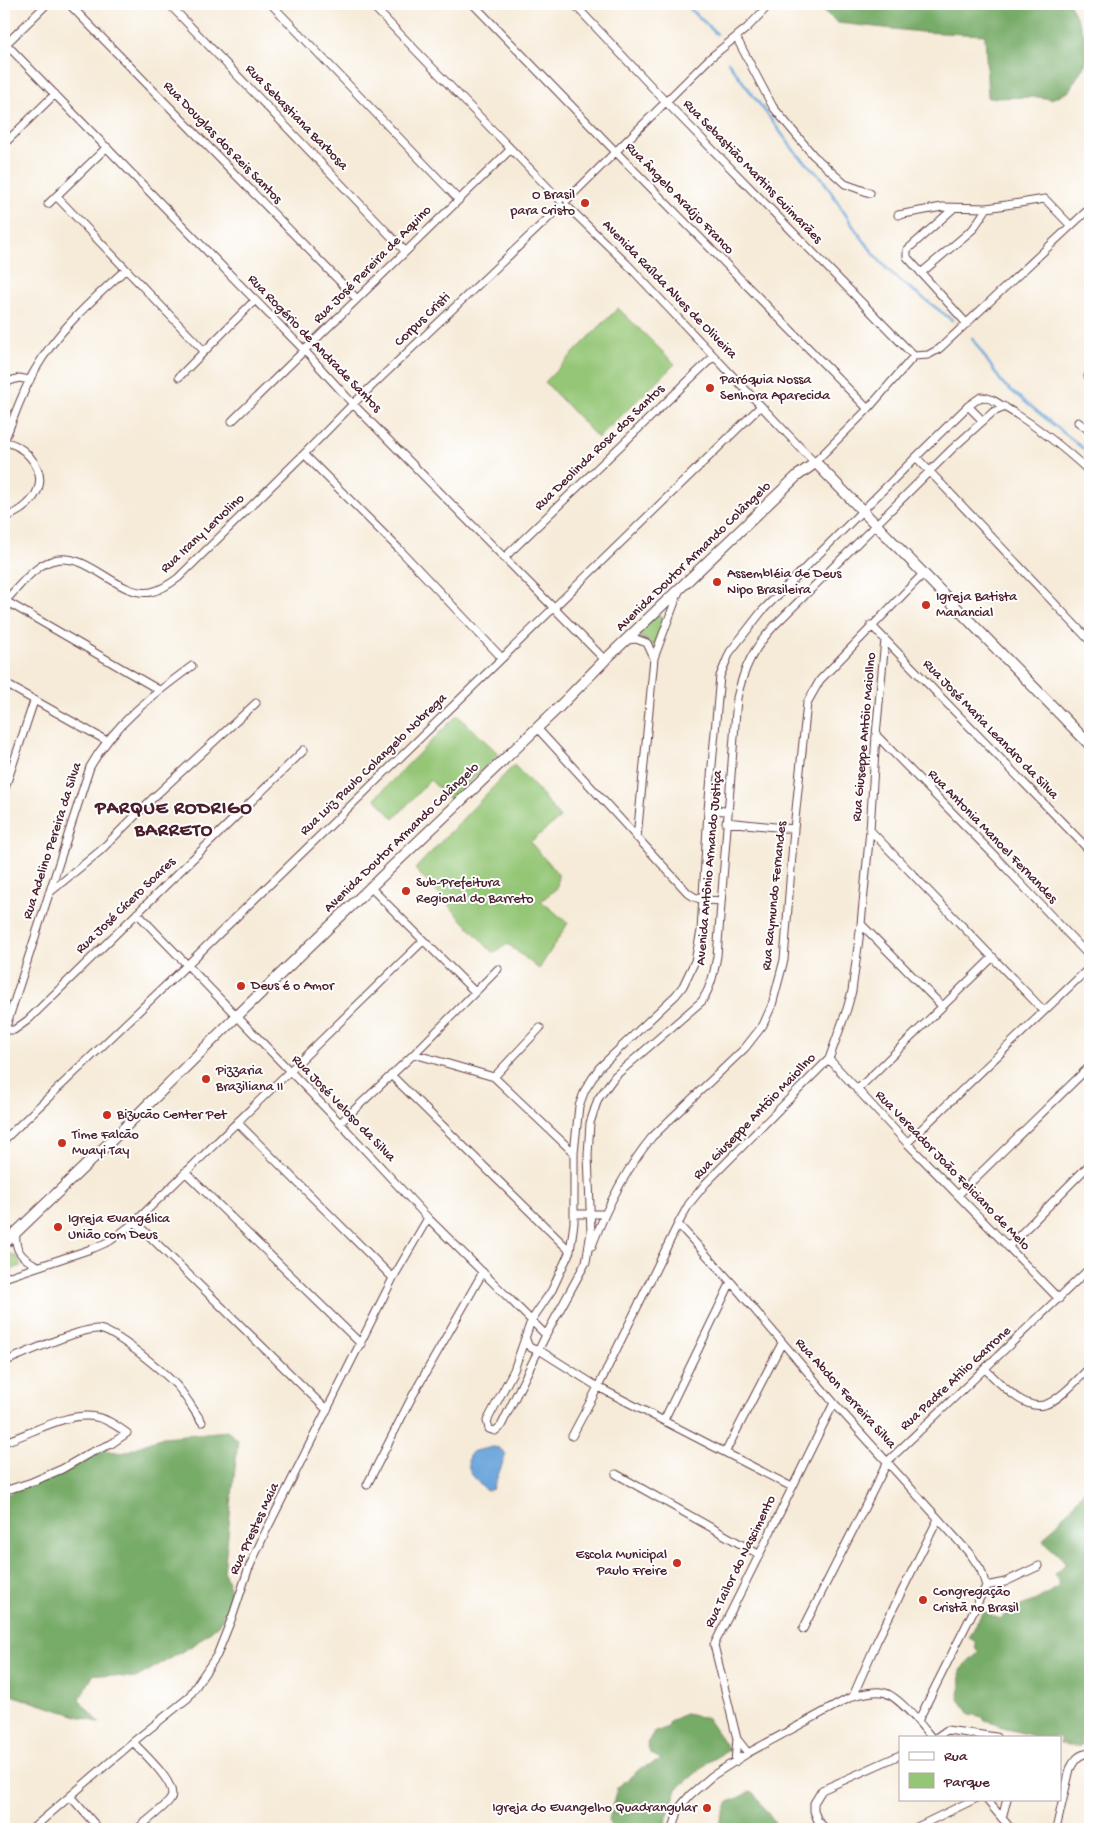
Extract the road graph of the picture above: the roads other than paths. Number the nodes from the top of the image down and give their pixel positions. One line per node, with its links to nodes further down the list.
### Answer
1 (46, 4): 10 (street)
2 (69, 4): 30 (street, Rua Douglas dos Reis Santos)
3 (169, 4): 27 (street, Rua Sebastiana Barbosa)
4 (271, 4): 19 (street)
5 (371, 4): 15 (street, Avenida Raílda Alves de Oliveira)
6 (473, 4): 16 (street, Rua Ângelo Araújo Franco)
7 (574, 4): 12 (street, Rua Sebastião Martins Guimarães)
8 (766, 5): 9 (street, Corpus Cristi)
9 (736, 37): 12 (street, Corpus Cristi); 17 (street)
10 (5, 45): 11 (street, Rua Rogério de Andrade Santos)
11 (55, 94): 13 (street); 14 (street, Rua Rogério de Andrade Santos)
12 (665, 101): 16 (street, Corpus Cristi); 36 (street, Rua Sebastião Martins Guimarães)
13 (4, 144)
14 (107, 147): 18 (street); 31 (street, Rua Rogério de Andrade Santos)
15 (511, 149): 19 (street, Rua José Pereira de Aquino); 20 (street, Avenida Raílda Alves de Oliveira)
16 (614, 151): 20 (street, Corpus Cristi); 44 (street, Rua Ângelo Araújo Franco)
17 (870, 193)
18 (56, 196): 21 (street); 28 (street)
19 (458, 200): 27 (street, Rua José Pereira de Aquino)
20 (564, 203): 35 (street, Avenida Raílda Alves de Oliveira); 40 (street, Corpus Cristi)
21 (48, 204)
22 (954, 208): 23 (street); 25 (street); 29 (street)
23 (987, 208): 26 (street); 29 (street)
24 (1090, 208): 26 (street)
25 (898, 215)
26 (1072, 226): 32 (street)
27 (405, 251): 30 (street, Rua José Pereira de Aquino)
28 (126, 270): 33 (street); 38 (street)
29 (921, 273): 32 (street)
30 (357, 299): 34 (street, Rua José Pereira de Aquino)
31 (255, 300): 33 (street); 34 (street, Rua Rogério de Andrade Santos)
32 (967, 324): 36 (street)
33 (204, 351): 37 (street)
34 (306, 351): 40 (street, Rua Rogério de Andrade Santos); 45 (street, Rua José Pereira de Aquino)
35 (714, 356): 41 (street, Avenida Raílda Alves de Oliveira); 58 (street, Rua Deolinda Rosa dos Santos)
36 (914, 356): 44 (street, Avenida Doutor Armando Colângelo)
37 (179, 377)
38 (30, 380): 39 (street); 49 (street)
39 (4, 383)
40 (353, 404): 50 (street, Corpus Cristi); 58 (street, Rua Rogério de Andrade Santos)
41 (761, 406): 52 (street, Avenida Raílda Alves de Oliveira); 62 (street, Rua Luiz Paulo Colangelo Nobrega)
42 (968, 406): 43 (street); 46 (street); 51 (street, Avenida Antônio Armando Justiça)
43 (1005, 407): 46 (street, Avenida Antônio Armando Justiça); 54 (street)
44 (868, 409): 52 (street, Avenida Doutor Armando Colângelo)
45 (232, 421)
46 (983, 421): 53 (street, Avenida Antônio Armando Justiça)
47 (1078, 422): 48 (street)
48 (1090, 431)
49 (4, 442): 56 (street)
50 (304, 454): 61 (street, Rua Irany Lervolino); 67 (street)
51 (916, 457): 53 (street); 55 (street, Avenida Antônio Armando Justiça)
52 (814, 463): 55 (street, Avenida Raílda Alves de Oliveira); 60 (street, Avenida Doutor Armando Colângelo)
53 (929, 471): 57 (street, Avenida Antônio Armando Justiça); 66 (street)
54 (1090, 472)
55 (863, 510): 57 (street, Avenida Raílda Alves de Oliveira); 81 (street, Avenida Antônio Armando Justiça)
56 (4, 518)
57 (877, 524): 59 (street, Avenida Raílda Alves de Oliveira); 82 (street, Avenida Antônio Armando Justiça)
58 (504, 558): 62 (street, Rua Rogério de Andrade Santos)
59 (924, 573): 63 (street, Rua Raymundo Fernandes); 78 (street, Avenida Raílda Alves de Oliveira)
60 (680, 589): 64 (street, Avenida Doutor Armando Colângelo); 68 (street)
61 (5, 600): 72 (street)
62 (554, 608): 67 (street, Rua Luiz Paulo Colangelo Nobrega); 69 (street, Rua Rogério de Andrade Santos)
63 (871, 625): 65 (street, Rua José Maria Leandro da Silva); 84 (street, Rua Raymundo Fernandes)
64 (628, 640): 68 (street); 69 (street, Avenida Doutor Armando Colângelo)
65 (886, 640): 76 (street, Rua Giuseppe Antôio Maiollno); 87 (street, Rua José Maria Leandro da Silva)
66 (1090, 641)
67 (502, 658): 97 (street, Rua Luiz Paulo Colangelo Nobrega)
68 (654, 658): 86 (street)
69 (605, 660): 75 (street, Avenida Doutor Armando Colângelo)
70 (192, 666): 72 (street, Rua Adelino Pereira da Silva)
71 (4, 684): 73 (street)
72 (159, 690): 77 (street, Rua Adelino Pereira da Silva)
73 (34, 701): 77 (street); 80 (street)
74 (256, 703): 89 (street)
75 (537, 728): 86 (street); 88 (street, Avenida Doutor Armando Colângelo)
76 (876, 735): 85 (street, Rua Giuseppe Antôio Maiollno); 96 (street, Rua Antonia Manoel Fernandes)
77 (107, 741): 89 (street, Rua Adelino Pereira da Silva)
78 (1090, 745)
79 (304, 750): 92 (street, Rua José Cícero Soares)
80 (4, 791)
81 (708, 810): 82 (street); 90 (street, Avenida Antônio Armando Justiça)
82 (727, 811): 83 (street, Avenida Antônio Armando Justiça)
83 (726, 822): 84 (street); 91 (street, Avenida Antônio Armando Justiça)
84 (794, 829): 123 (street, Rua Raymundo Fernandes)
85 (870, 830): 93 (street, Rua Giuseppe Antôio Maiollno); 95 (street)
86 (637, 838): 90 (street)
87 (1090, 851)
88 (370, 887): 94 (street); 103 (street, Avenida Doutor Armando Colângelo)
89 (49, 893): 105 (street, Rua Adelino Pereira da Silva)
90 (703, 900): 91 (street); 117 (street, Avenida Antônio Armando Justiça)
91 (721, 901): 121 (street, Avenida Antônio Armando Justiça)
92 (137, 913): 97 (street, Rua José Veloso da Silva); 105 (street, Rua José Cícero Soares)
93 (861, 924): 101 (street); 107 (street, Rua Giuseppe Antôio Maiollno)
94 (423, 941): 100 (street); 109 (street)
95 (993, 957): 101 (street); 102 (street)
96 (1090, 957)
97 (187, 965): 103 (street, Rua José Veloso da Silva); 115 (street, Rua Luiz Paulo Colangelo Nobrega)
98 (1090, 967): 102 (street)
99 (498, 968): 100 (street)
100 (475, 992): 106 (street)
101 (942, 1006): 112 (street)
102 (1044, 1011): 116 (street)
103 (237, 1016): 109 (street, Rua José Veloso da Silva); 127 (street, Avenida Doutor Armando Colângelo)
104 (540, 1028): 111 (street)
105 (4, 1031)
106 (414, 1054): 110 (street); 111 (street)
107 (829, 1059): 112 (street, Rua Vereador João Feliciano de Melo); 126 (street, Rua Giuseppe Antôio Maiollno)
108 (1090, 1066): 120 (street)
109 (290, 1071): 113 (street); 114 (street, Rua José Veloso da Silva)
110 (391, 1075): 114 (street); 130 (street)
111 (494, 1077): 117 (street)
112 (857, 1090): 116 (street, Rua Vereador João Feliciano de Melo)
113 (237, 1122): 119 (street); 136 (street)
114 (340, 1123): 124 (street, Rua José Veloso da Silva)
115 (4, 1140)
116 (907, 1143): 120 (street, Rua Vereador João Feliciano de Melo)
117 (574, 1153): 122 (street, Avenida Antônio Armando Justiça)
118 (1090, 1164): 129 (street)
119 (185, 1172): 125 (street); 143 (street)
120 (958, 1196): 129 (street, Rua Vereador João Feliciano de Melo)
121 (591, 1213): 122 (street); 123 (street); 131 (street, Avenida Antônio Armando Justiça)
122 (574, 1214): 130 (street, Avenida Antônio Armando Justiça)
123 (604, 1214): 131 (street, Rua Raymundo Fernandes)
124 (428, 1218): 134 (street, Rua José Veloso da Silva); 136 (street, Rua Prestes Maia)
125 (135, 1222): 132 (street); 150 (street)
126 (678, 1224): 137 (street, Rua Abdon Ferreira Silva); 148 (street, Rua Giuseppe Antôio Maiollno)
127 (16, 1233): 128 (street, Avenida Doutor Armando Colângelo); 132 (street)
128 (4, 1244)
129 (1008, 1247): 138 (street, Rua Vereador João Feliciano de Melo)
130 (570, 1251): 139 (street, Avenida Antônio Armando Justiça)
131 (586, 1262): 140 (street, Avenida Antônio Armando Justiça)
132 (38, 1266): 135 (street)
133 (1090, 1268): 138 (street, Rua Padre Atilio Garrone)
134 (483, 1272): 139 (street, Rua José Veloso da Silva); 158 (street)
135 (4, 1278)
136 (393, 1278): 143 (street, Rua Prestes Maia)
137 (731, 1282): 142 (street, Rua Abdon Ferreira Silva); 151 (street)
138 (1059, 1299): 147 (street, Rua Padre Atilio Garrone)
139 (531, 1322): 140 (street, Rua José Veloso da Silva); 141 (street)
140 (546, 1335): 144 (street, Avenida Antônio Armando Justiça)
141 (526, 1338): 144 (street); 144 (street, Avenida Antônio Armando Justiça)
142 (782, 1342): 149 (street, Rua Abdon Ferreira Silva); 155 (street)
143 (361, 1344): 150 (street, Rua Prestes Maia)
144 (539, 1350): 148 (street)
145 (4, 1362): 152 (street)
146 (1090, 1367): 147 (street)
147 (985, 1369): 156 (street, Rua Padre Atilio Garrone)
148 (598, 1387): 151 (street); 153 (street, Rua Giuseppe Antôio Maiollno)
149 (834, 1403): 156 (street, Rua Abdon Ferreira Silva); 159 (street, Rua Tailor do Nascimento)
150 (327, 1410): 172 (street, Rua Prestes Maia)
151 (664, 1420): 155 (street)
152 (202, 1422)
153 (572, 1436)
154 (4, 1442): 160 (street)
155 (726, 1451): 159 (street)
156 (888, 1461): 161 (street, Rua Abdon Ferreira Silva); 165 (street, Rua Padre Atilio Garrone)
157 (616, 1474): 162 (street)
158 (367, 1485)
159 (792, 1486): 162 (street, Rua Tailor do Nascimento)
160 (4, 1491)
161 (938, 1518): 164 (street, Rua Abdon Ferreira Silva); 166 (street)
162 (760, 1555): 171 (street, Rua Tailor do Nascimento)
163 (1039, 1566): 164 (street)
164 (986, 1586): 167 (street)
165 (803, 1628)
166 (853, 1696): 167 (street); 173 (street)
167 (918, 1721): 168 (street)
168 (930, 1736)
169 (938, 1736): 170 (street)
170 (989, 1736)
171 (737, 1739): 173 (street, Rua Tailor do Nascimento); 176 (street, Rua Tailor do Nascimento)
172 (133, 1742): 177 (street, Rua Prestes Maia); 184 (street)
173 (748, 1754): 176 (street)
174 (1090, 1754): 189 (street)
175 (899, 1755): 186 (street)
176 (735, 1762): 185 (street)
177 (70, 1796): 182 (street, Rua Prestes Maia); 183 (street)
178 (973, 1800): 187 (street)
179 (987, 1800): 181 (street)
180 (1007, 1800): 181 (street)
181 (1002, 1818): 188 (street)
182 (32, 1829)
183 (98, 1829)
184 (137, 1829)
185 (673, 1829)
186 (826, 1829)
187 (913, 1829)
188 (1012, 1829)
189 (1056, 1829)

